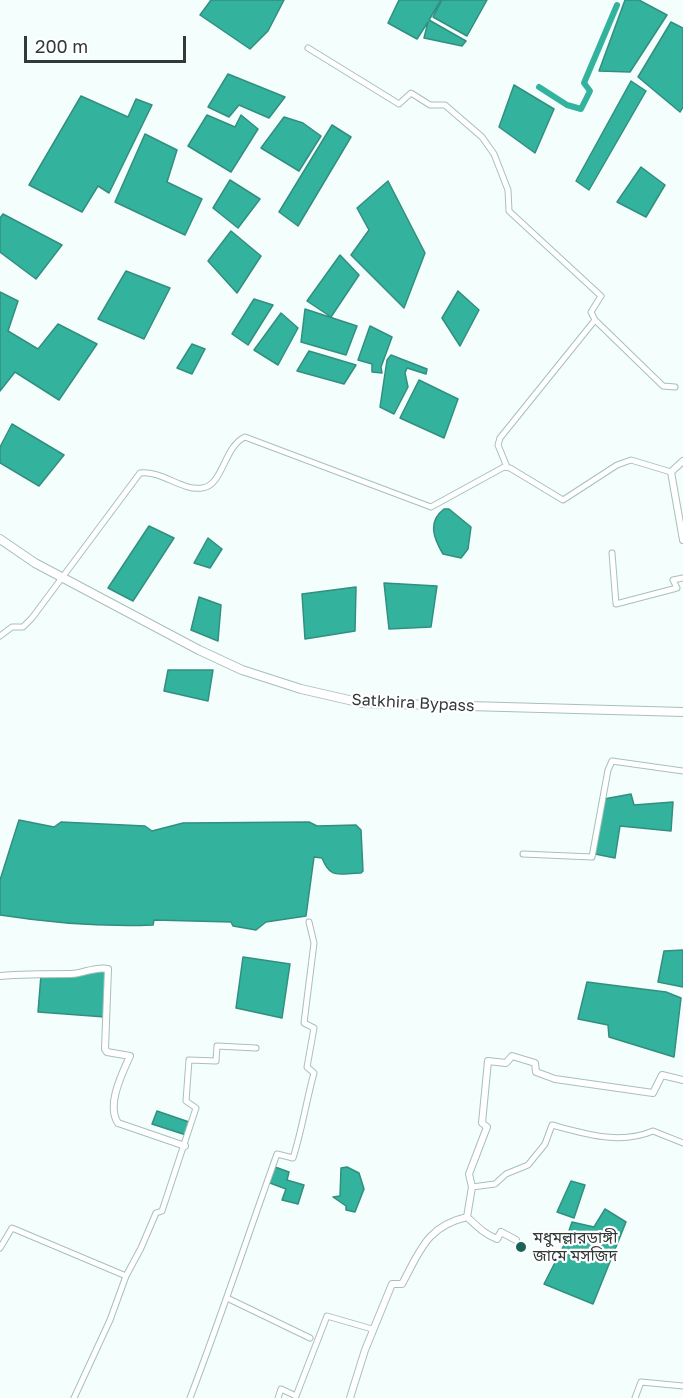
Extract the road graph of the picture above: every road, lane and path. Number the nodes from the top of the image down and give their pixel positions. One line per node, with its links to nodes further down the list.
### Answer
1 (308, 48): 2 (street)
2 (595, 320): 3 (street); 5 (street)
3 (675, 387)
4 (683, 462): 6 (street)
5 (507, 467): 6 (street); 10 (street)
6 (671, 472): 8 (street)
7 (0, 539): 10 (highway, Satkhira Bypass)
8 (683, 540)
9 (612, 553): 11 (street)
10 (63, 577): 12 (street); 13 (highway, Satkhira Bypass)
11 (683, 578)
12 (0, 636)
13 (683, 712)
14 (683, 771): 15 (street)
15 (524, 855)
16 (309, 922): 27 (street)
17 (0, 976): 21 (street)
18 (256, 1048): 21 (street)
19 (683, 1080): 22 (street)
20 (683, 1143): 22 (street)
21 (185, 1146): 26 (street)
22 (472, 1187): 23 (street)
23 (467, 1217): 24 (street); 29 (street)
24 (516, 1240)
25 (0, 1248): 26 (street)
26 (126, 1276): 31 (street)
27 (227, 1298): 28 (street); 32 (street)
28 (310, 1338)
29 (370, 1339): 33 (street); 34 (street)
30 (683, 1386): 35 (street)
31 (74, 1398)
32 (190, 1398)
33 (278, 1398)
34 (350, 1398)
35 (635, 1398)

